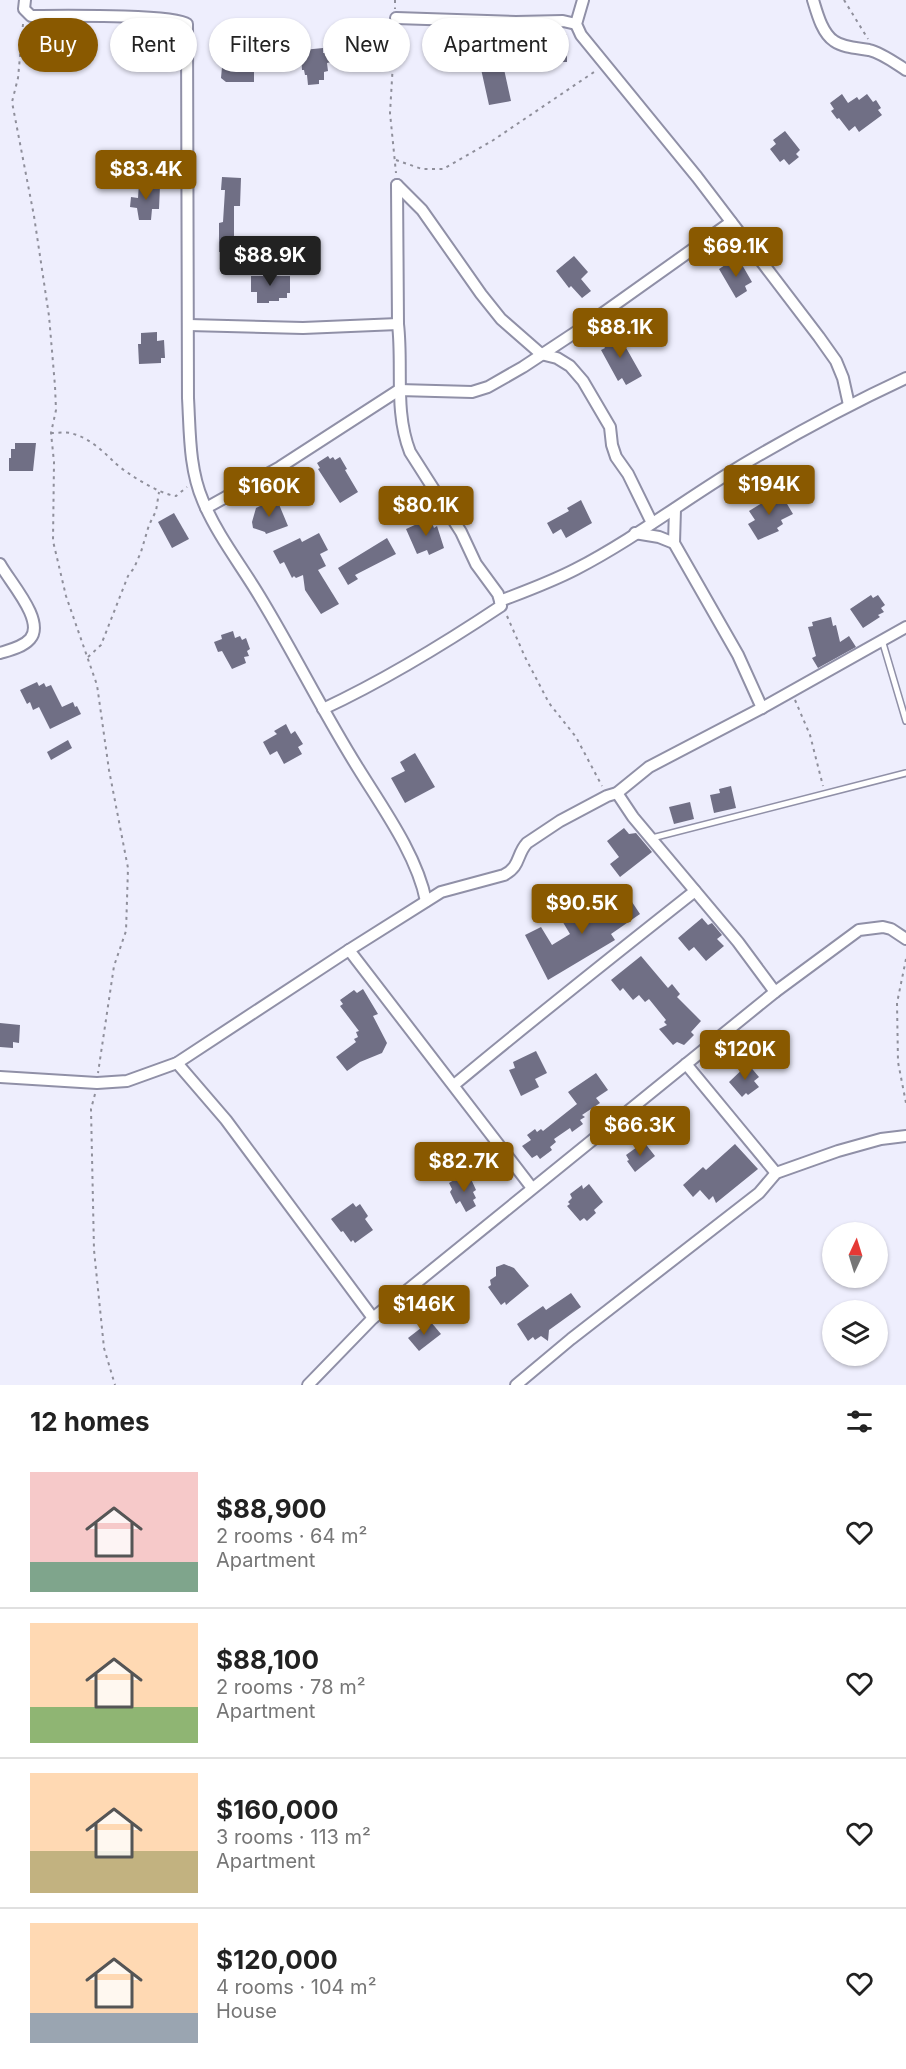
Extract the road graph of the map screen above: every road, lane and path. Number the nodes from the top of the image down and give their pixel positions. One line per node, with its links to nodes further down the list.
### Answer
1 (395, 0): 6 (path)
2 (583, 0): 8 (street)
3 (813, 0): 9 (street)
4 (844, 0): 9 (path)
5 (25, 5): 17 (street); 22 (path)
6 (396, 18)
7 (410, 18): 8 (street)
8 (576, 24): 10 (street)
9 (870, 50): 11 (street)
10 (605, 65): 13 (path); 15 (street)
11 (906, 70)
12 (393, 72): 13 (path)
13 (396, 160): 14 (path)
14 (397, 185): 16 (street); 18 (street)
15 (731, 222): 18 (street); 21 (street)
16 (398, 324): 17 (street); 20 (street)
17 (189, 325): 23 (street)
18 (541, 354): 20 (street); 27 (street)
19 (906, 378): 21 (street)
20 (399, 390): 25 (street); 31 (street)
21 (849, 405): 26 (street)
22 (51, 433): 24 (path); 35 (path)
23 (197, 482): 24 (path); 25 (street)
24 (159, 492): 35 (path)
25 (206, 508): 38 (street)
26 (675, 509): 27 (street); 29 (street)
27 (652, 523): 28 (street)
28 (635, 533): 29 (street); 31 (street)
29 (674, 543): 37 (street)
30 (0, 564): 34 (street)
31 (501, 604): 38 (street); 41 (path)
32 (906, 627): 33 (street)
33 (882, 640): 36 (street); 39 (lane)
34 (0, 653)
35 (88, 657): 53 (path)
36 (792, 691): 37 (street); 42 (path)
37 (762, 708): 41 (street)
38 (323, 709): 45 (street)
39 (906, 721)
40 (906, 773): 42 (lane)
41 (612, 794): 43 (street); 45 (street)
42 (825, 795): 43 (lane)
43 (652, 838): 44 (street)
44 (695, 891): 49 (street); 54 (street)
45 (426, 901): 47 (street)
46 (906, 939): 49 (street)
47 (349, 950): 50 (street); 54 (street)
48 (906, 959): 55 (path)
49 (775, 992): 51 (street)
50 (177, 1063): 53 (street); 59 (street)
51 (686, 1064): 57 (street); 58 (street)
52 (0, 1077): 53 (street)
53 (97, 1083): 60 (path)
54 (454, 1085): 58 (street)
55 (906, 1103)
56 (906, 1136): 57 (street)
57 (776, 1173): 62 (street)
58 (532, 1188): 59 (street)
59 (373, 1318): 61 (street)
60 (115, 1385)
61 (308, 1385)
62 (516, 1385)

